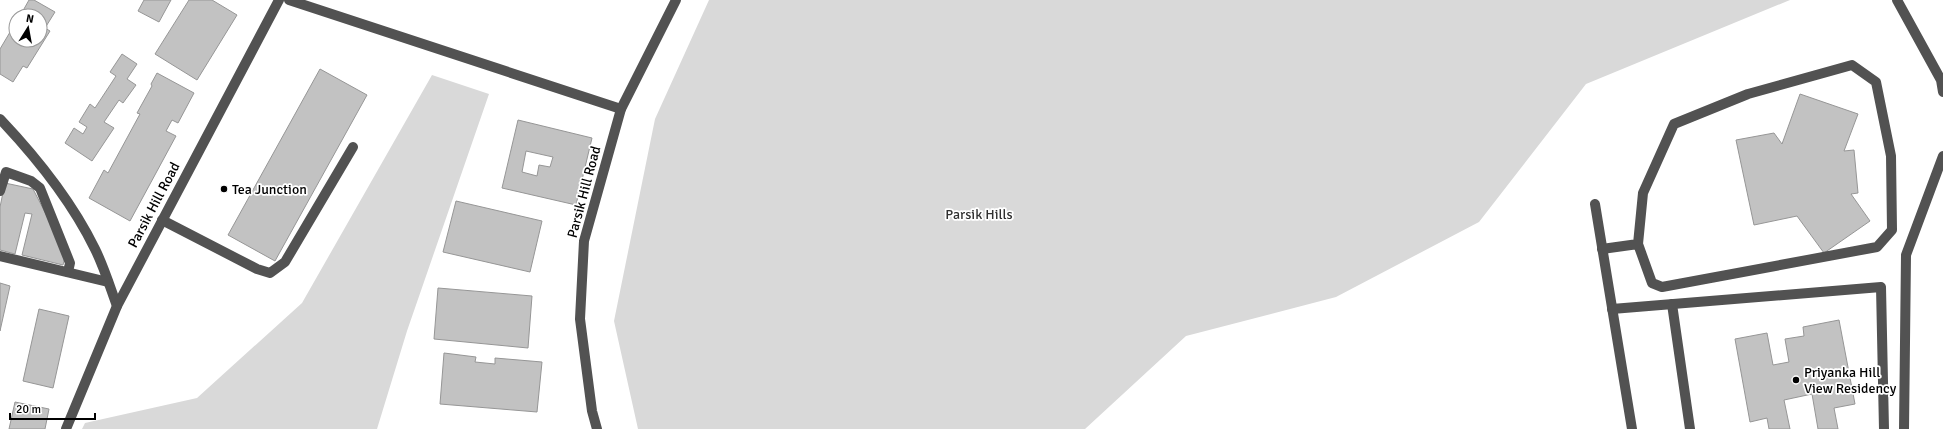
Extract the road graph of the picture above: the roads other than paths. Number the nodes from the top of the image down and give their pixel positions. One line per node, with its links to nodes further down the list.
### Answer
1 (279, 0): 12 (street, Parsik Hill Road)
2 (289, 0): 6 (street)
3 (676, 0): 6 (street, Parsik Hill Road)
4 (1896, 0): 5 (street)
5 (1943, 92)
6 (621, 109): 22 (street, Parsik Hill Road)
7 (0, 119): 17 (street)
8 (353, 147): 12 (street)
9 (1943, 156): 26 (street)
10 (0, 191): 16 (street)
11 (1595, 204): 14 (street)
12 (162, 220): 19 (street, Parsik Hill Road)
13 (1638, 244): 13 (street); 14 (street)
14 (1602, 249): 20 (street)
15 (0, 256): 16 (street)
16 (68, 272): 17 (street)
17 (108, 282): 19 (street)
18 (1672, 304): 20 (street); 24 (street); 25 (street)
19 (117, 306): 21 (street, Parsik Hill Road)
20 (1612, 309): 23 (street)
21 (66, 429)
22 (597, 429)
23 (1632, 429)
24 (1690, 429)
25 (1884, 429)
26 (1904, 429)

